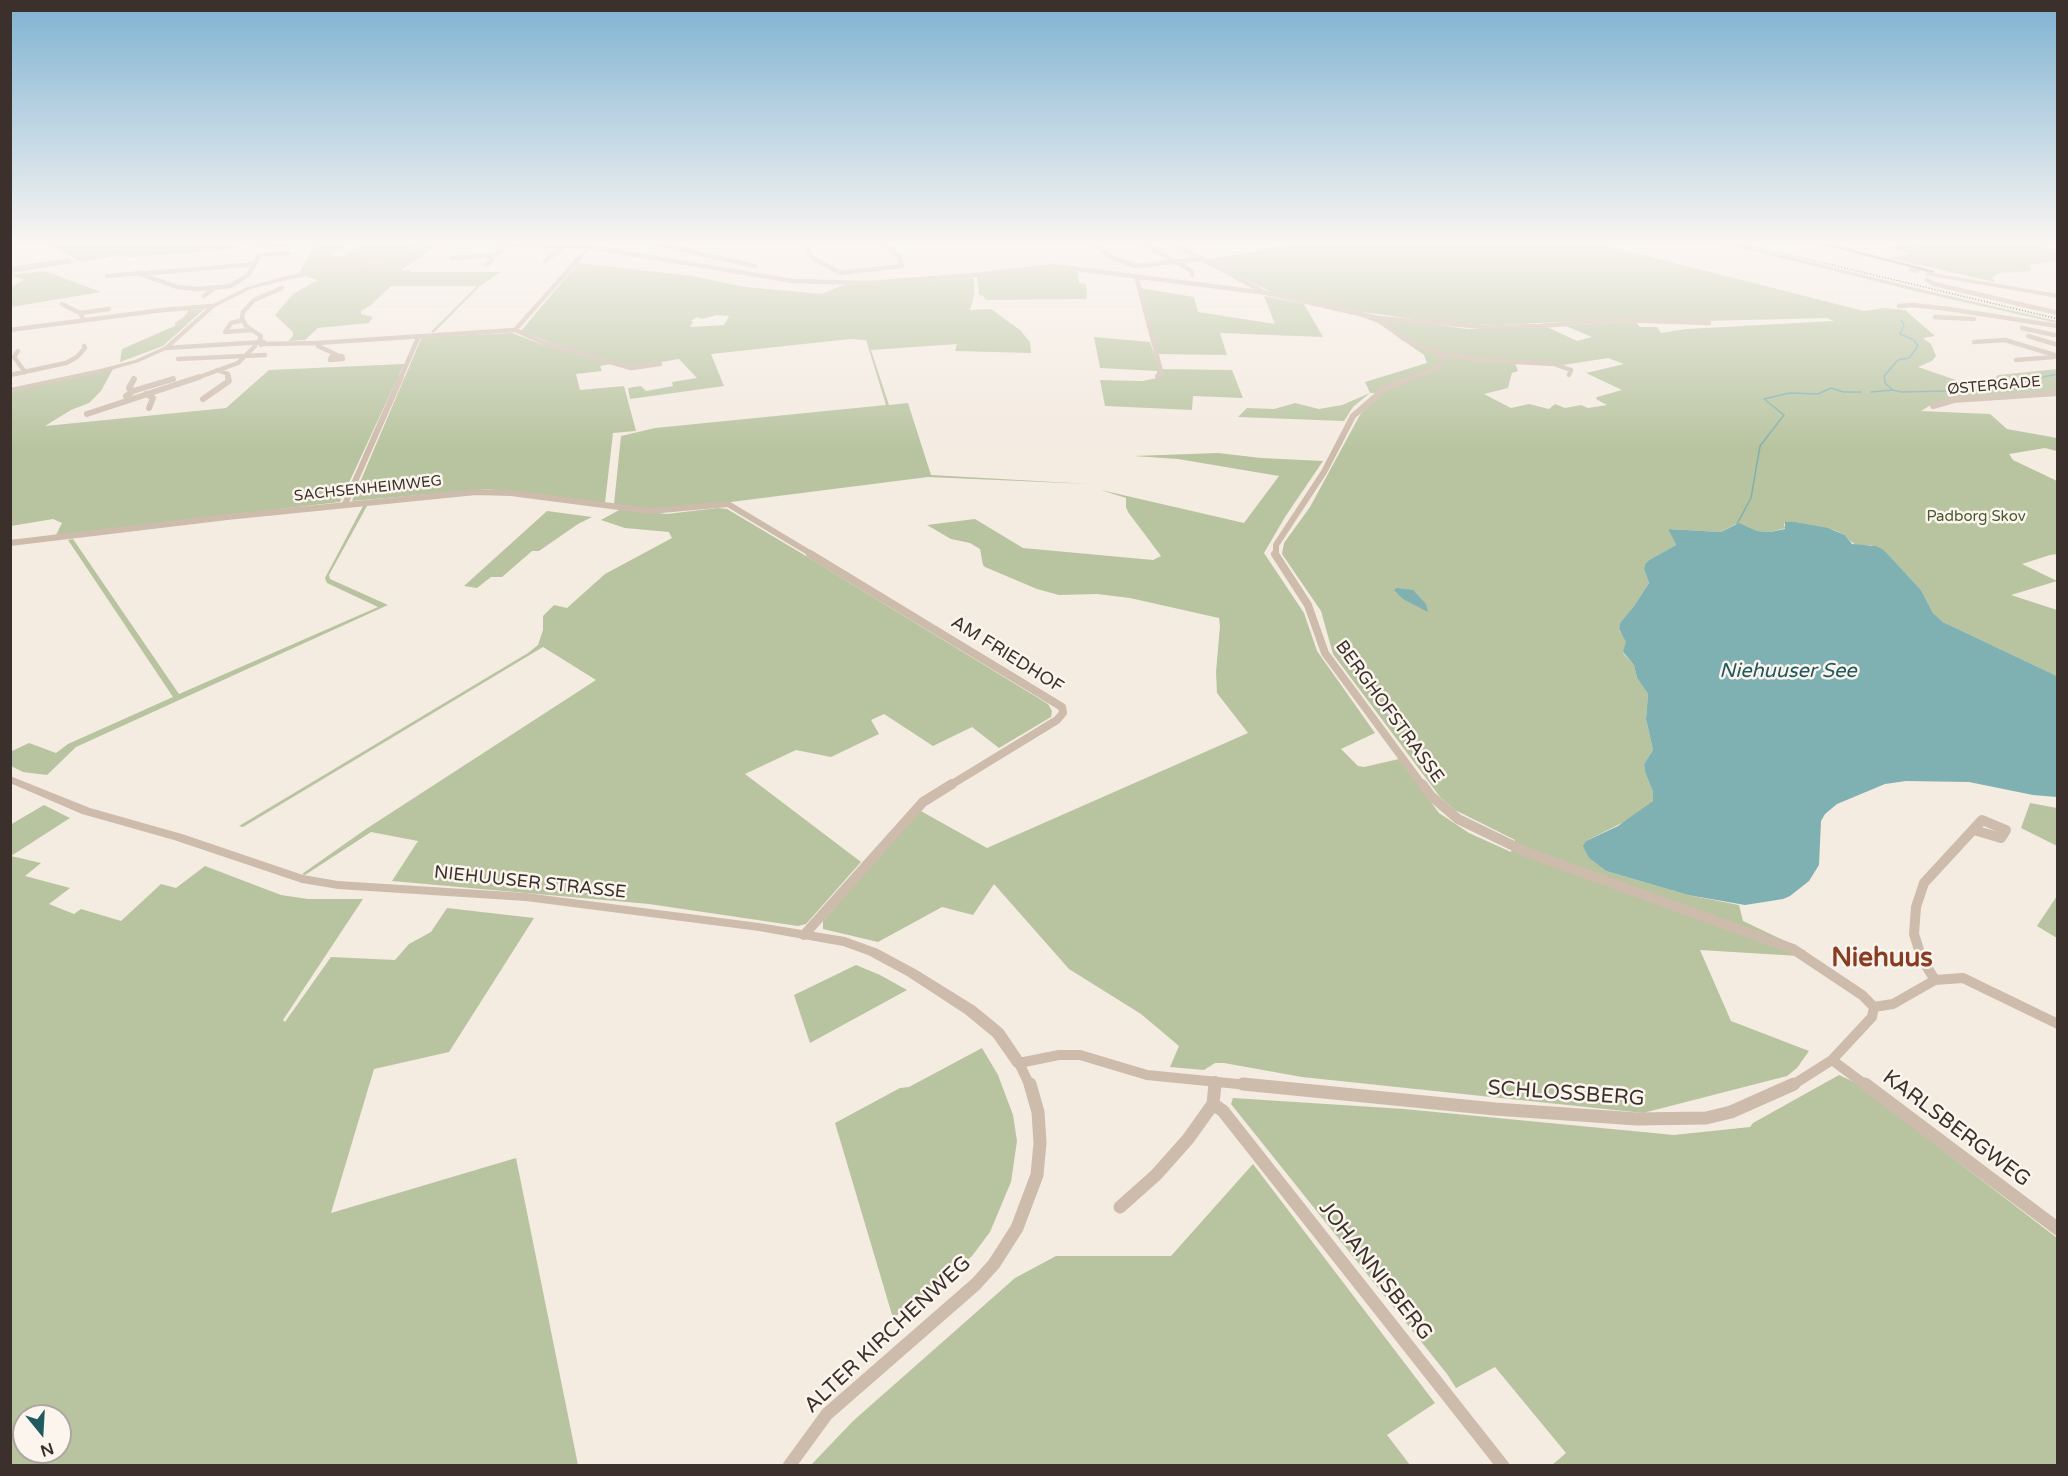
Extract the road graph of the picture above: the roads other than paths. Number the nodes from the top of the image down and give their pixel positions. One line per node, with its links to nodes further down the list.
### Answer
1 (76, 311): 11 (street)
2 (95, 311): 11 (street)
3 (162, 311): 15 (street)
4 (191, 311): 18 (street)
5 (208, 311): 32 (street)
6 (244, 311): 16 (street)
7 (532, 311): 23 (street)
8 (1145, 311): 47 (street)
9 (1346, 311): 13 (street)
10 (1958, 311): 12 (street)
11 (80, 313): 15 (street)
12 (1997, 316): 14 (street); 19 (street)
13 (1378, 318): 17 (street); 35 (street)
14 (1948, 318)
15 (84, 320): 21 (street)
16 (243, 320): 22 (street); 22 (street)
17 (1709, 323)
18 (177, 324)
19 (2055, 325): 26 (street)
20 (2022, 328): 26 (street)
21 (10, 330)
22 (252, 330): 29 (street)
23 (515, 330): 24 (street); 42 (street)
24 (419, 336): 28 (street); 58 (street)
25 (2028, 336): 30 (street)
26 (2056, 336)
27 (1974, 342): 33 (street)
28 (317, 343): 29 (street); 38 (street)
29 (257, 344): 32 (street); 37 (street)
30 (2058, 345): 33 (street)
31 (84, 346): 44 (street)
32 (166, 348): 49 (street)
33 (2038, 350): 39 (street)
34 (18, 351): 44 (street)
35 (1436, 352): 46 (street); 65 (street, BERGHOFSTRASSE)
36 (265, 355): 37 (street)
37 (245, 356): 40 (street); 43 (street)
38 (337, 356)
39 (2058, 357): 41 (street)
40 (178, 358)
41 (2016, 360)
42 (660, 364)
43 (220, 370): 50 (street); 52 (street); 54 (street)
44 (25, 372): 45 (street)
45 (10, 375)
46 (1569, 375)
47 (1157, 376)
48 (134, 379): 50 (street)
49 (10, 390)
50 (133, 392): 53 (street)
51 (2058, 393): 55 (street, ØSTERGADE)
52 (146, 394): 53 (street); 56 (street)
53 (132, 399): 57 (street)
54 (203, 399)
55 (1933, 406)
56 (149, 408)
57 (87, 414)
58 (345, 504): 59 (street, SACHSENHEIMWEG); 60 (street, SACHSENHEIMWEG)
59 (728, 504): 63 (street, AM FRIEDHOF)
60 (10, 543)
61 (10, 779): 63 (street, NIEHUUSER STRASSE)
62 (1974, 830): 64 (street)
63 (804, 935): 68 (street, NIEHUUSER STRASSE)
64 (1935, 980): 65 (street); 66 (street)
65 (1874, 1007): 67 (street, SCHLOSSBERG)
66 (2058, 1024)
67 (1832, 1060): 69 (street, SCHLOSSBERG); 72 (street, KARLSBERGWEG)
68 (1019, 1063): 69 (street, SCHLOSSBERG); 73 (street, ALTER KIRCHENWEG)
69 (1215, 1082): 70 (street)
70 (1213, 1104): 71 (street); 74 (street, JOHANNISBERG)
71 (1120, 1207)
72 (2058, 1229)
73 (789, 1466)
74 (1503, 1466)

